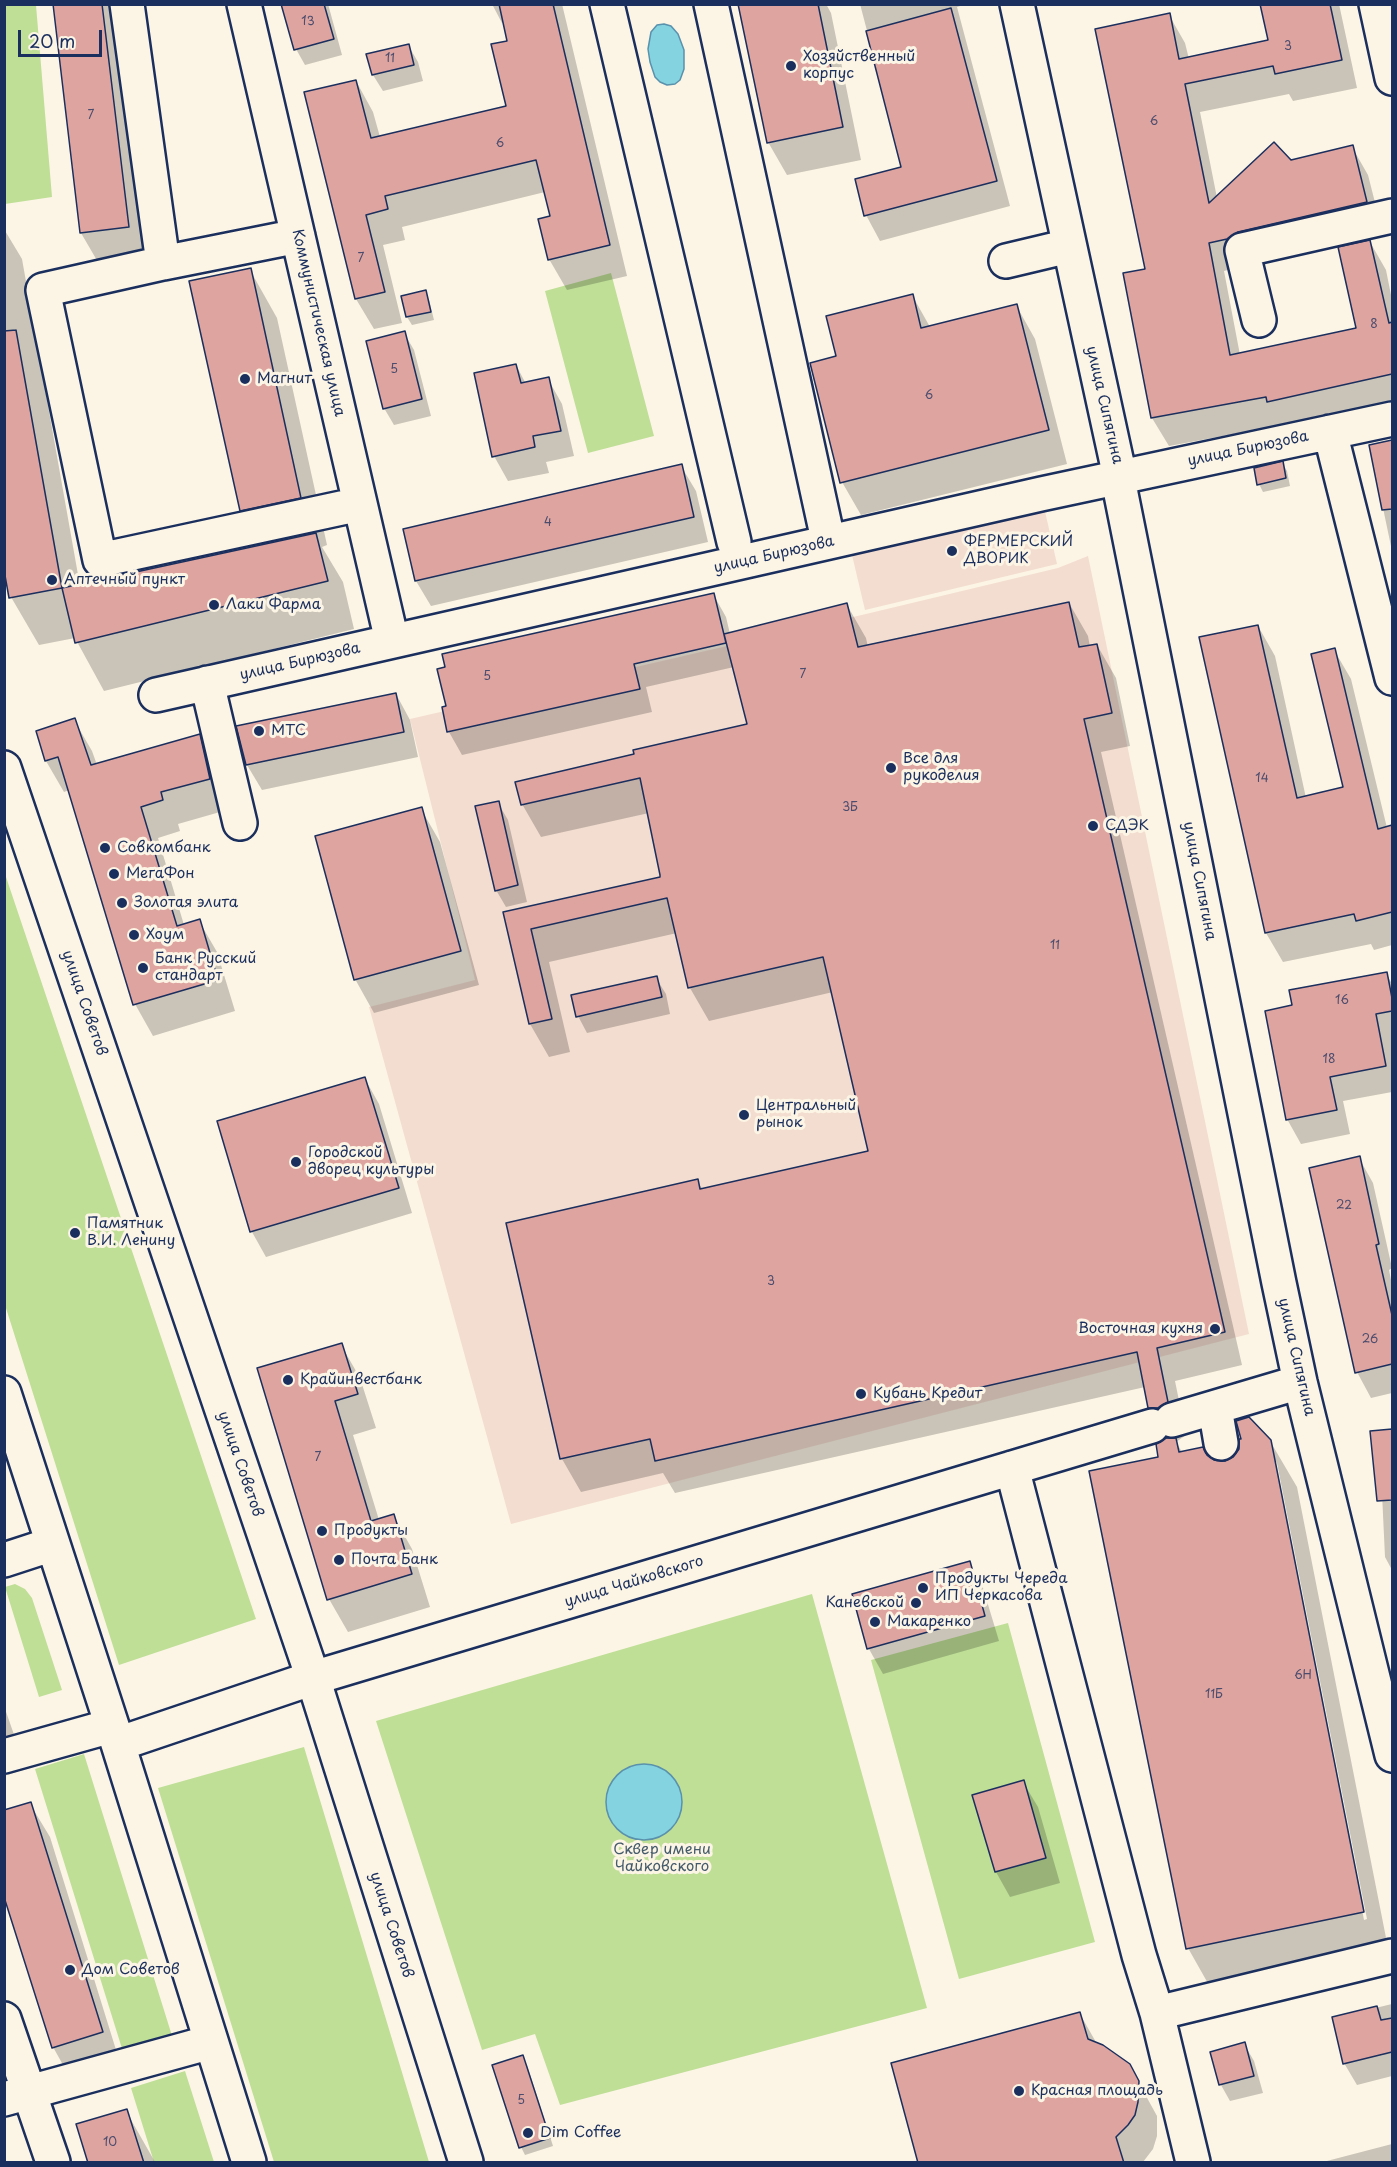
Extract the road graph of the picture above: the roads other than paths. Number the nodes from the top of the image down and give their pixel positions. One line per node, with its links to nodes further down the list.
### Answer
1 (127, 4): 12 (street)
2 (244, 4): 9 (street, Коммунистическая улица)
3 (607, 4): 19 (street)
4 (711, 4): 18 (street)
5 (1017, 4): 10 (street, улица Сипягина)
6 (1376, 4): 7 (street)
7 (1392, 78)
8 (1392, 216): 13 (street)
9 (298, 236): 12 (street); 17 (street, Коммунистическая улица)
10 (1069, 246): 11 (street); 16 (street, улица Сипягина)
11 (1006, 261)
12 (163, 263): 17 (street)
13 (1259, 320)
14 (1392, 419): 15 (street, улица Бирюзова)
15 (1330, 432): 16 (street, улица Бирюзова); 21 (street)
16 (1120, 477): 20 (street, улица Бирюзова); 26 (street, улица Сипягина)
17 (360, 504): 20 (street, Коммунистическая улица)
18 (825, 526)
19 (734, 542)
20 (392, 641): 22 (street, улица Бирюзова)
21 (1392, 678)
22 (207, 683): 23 (street, улица Бирюзова); 25 (street)
23 (156, 694)
24 (4, 768): 33 (street, улица Советов)
25 (240, 823)
26 (1300, 1382): 28 (street, улица Чайковского); 35 (street, улица Сипягина)
27 (4, 1393): 31 (street)
28 (1215, 1408): 29 (street); 30 (street, улица Чайковского)
29 (1221, 1443)
30 (1012, 1468): 33 (street, улица Чайковского); 38 (street)
31 (53, 1544): 32 (street); 34 (street)
32 (4, 1560)
33 (313, 1678): 34 (street, улица Чайковского); 44 (street, улица Советов)
34 (115, 1735): 36 (street, улица Чайковского); 40 (street)
35 (1392, 1755)
36 (4, 1756)
37 (1392, 1956): 38 (street)
38 (1157, 2013): 45 (street)
39 (4, 2019): 41 (street)
40 (211, 2042): 41 (street); 43 (street)
41 (17, 2096): 42 (street)
42 (53, 2163)
43 (249, 2163)
44 (466, 2163)
45 (1193, 2163)

